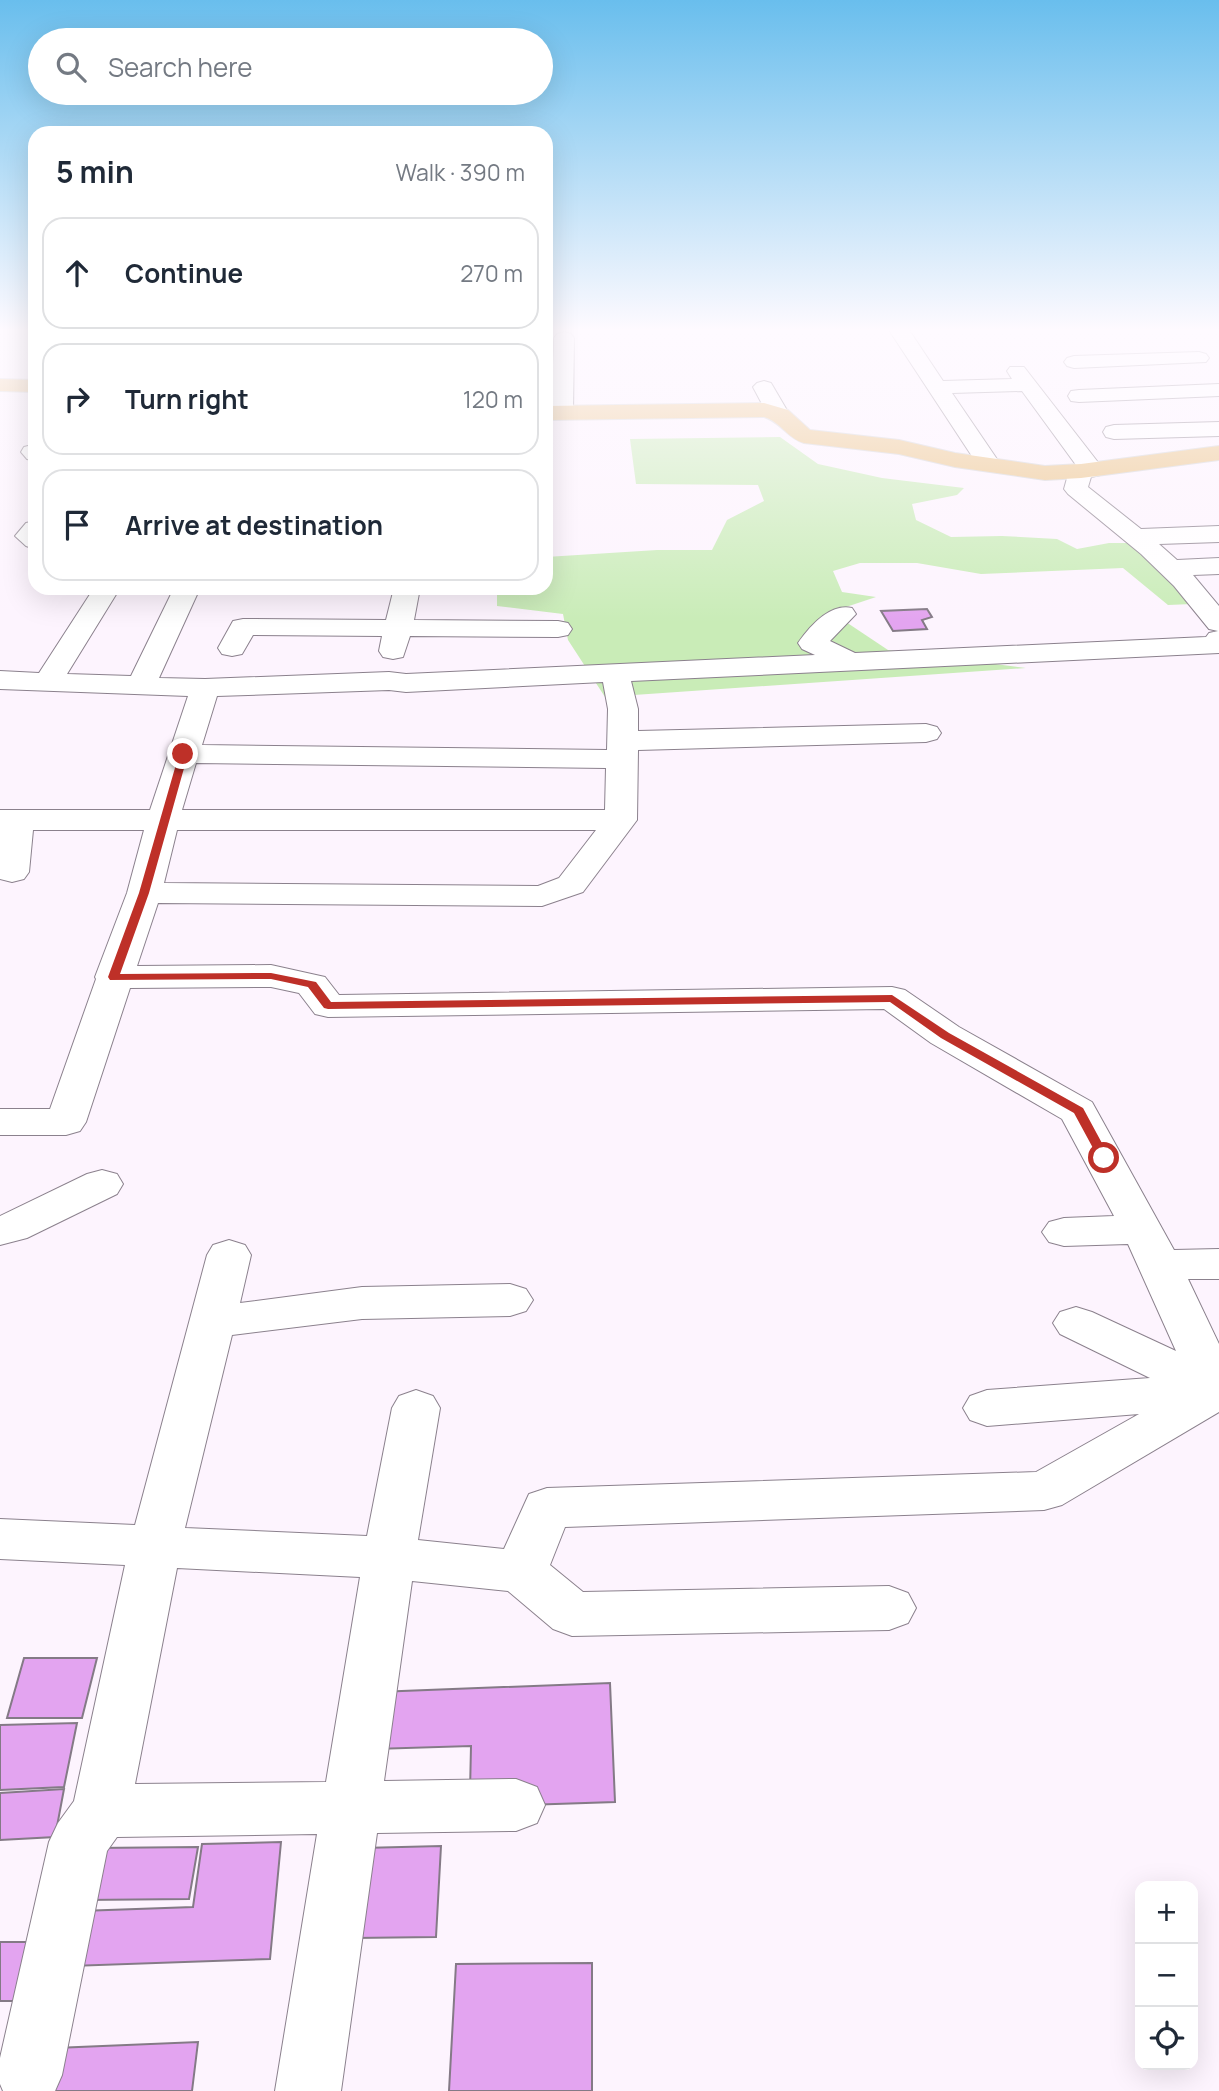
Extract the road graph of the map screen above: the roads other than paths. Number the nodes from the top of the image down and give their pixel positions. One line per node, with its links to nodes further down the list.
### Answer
1 (795, 428): 7 (main road)
2 (964, 428): 7 (street)
3 (1053, 428): 9 (street)
4 (1219, 429): 5 (street)
5 (1114, 432)
6 (1219, 453): 9 (main road)
7 (989, 465): 8 (main road)
8 (1045, 473): 9 (street)
9 (1083, 477): 11 (street)
10 (1219, 534): 11 (street)
11 (1135, 537): 13 (street)
12 (1219, 566): 13 (street)
13 (1170, 568): 17 (street)
14 (103, 595): 27 (street)
15 (184, 595): 29 (street)
16 (405, 595): 20 (street)
17 (1209, 599): 19 (street)
18 (842, 614): 24 (street)
19 (1219, 623)
20 (396, 627): 21 (street); 23 (street); 28 (street)
21 (558, 629)
22 (1219, 639): 24 (street)
23 (232, 648)
24 (846, 660): 25 (street)
25 (615, 673): 28 (street); 32 (street)
26 (0, 680): 27 (street)
27 (48, 681): 29 (street)
28 (390, 681): 30 (street)
29 (141, 686): 30 (street)
30 (205, 688): 33 (street)
31 (926, 733): 32 (street)
32 (622, 750): 33 (street); 36 (street)
33 (183, 754): 34 (street)
34 (163, 819): 35 (street); 36 (street); 38 (street)
35 (9, 820): 37 (street)
36 (621, 820): 38 (street)
37 (12, 872)
38 (144, 893): 39 (street)
39 (113, 977): 40 (street); 44 (street)
40 (0, 1122)
41 (102, 1184): 42 (street)
42 (0, 1231)
43 (1064, 1232): 44 (street)
44 (1151, 1247): 46 (street); 50 (street)
45 (229, 1255): 48 (street)
46 (1219, 1265)
47 (510, 1300): 48 (street)
48 (212, 1322): 54 (street)
49 (1076, 1323): 50 (street)
50 (1218, 1393): 52 (street); 56 (street)
51 (416, 1408): 55 (street)
52 (987, 1408)
53 (0, 1539): 54 (street)
54 (155, 1546): 55 (street); 60 (street)
55 (389, 1558): 56 (street); 59 (street)
56 (521, 1571): 57 (street)
57 (889, 1608)
58 (516, 1805): 59 (street)
59 (351, 1807): 60 (street); 62 (street)
60 (101, 1811): 61 (street)
61 (29, 2074)
62 (308, 2091)

